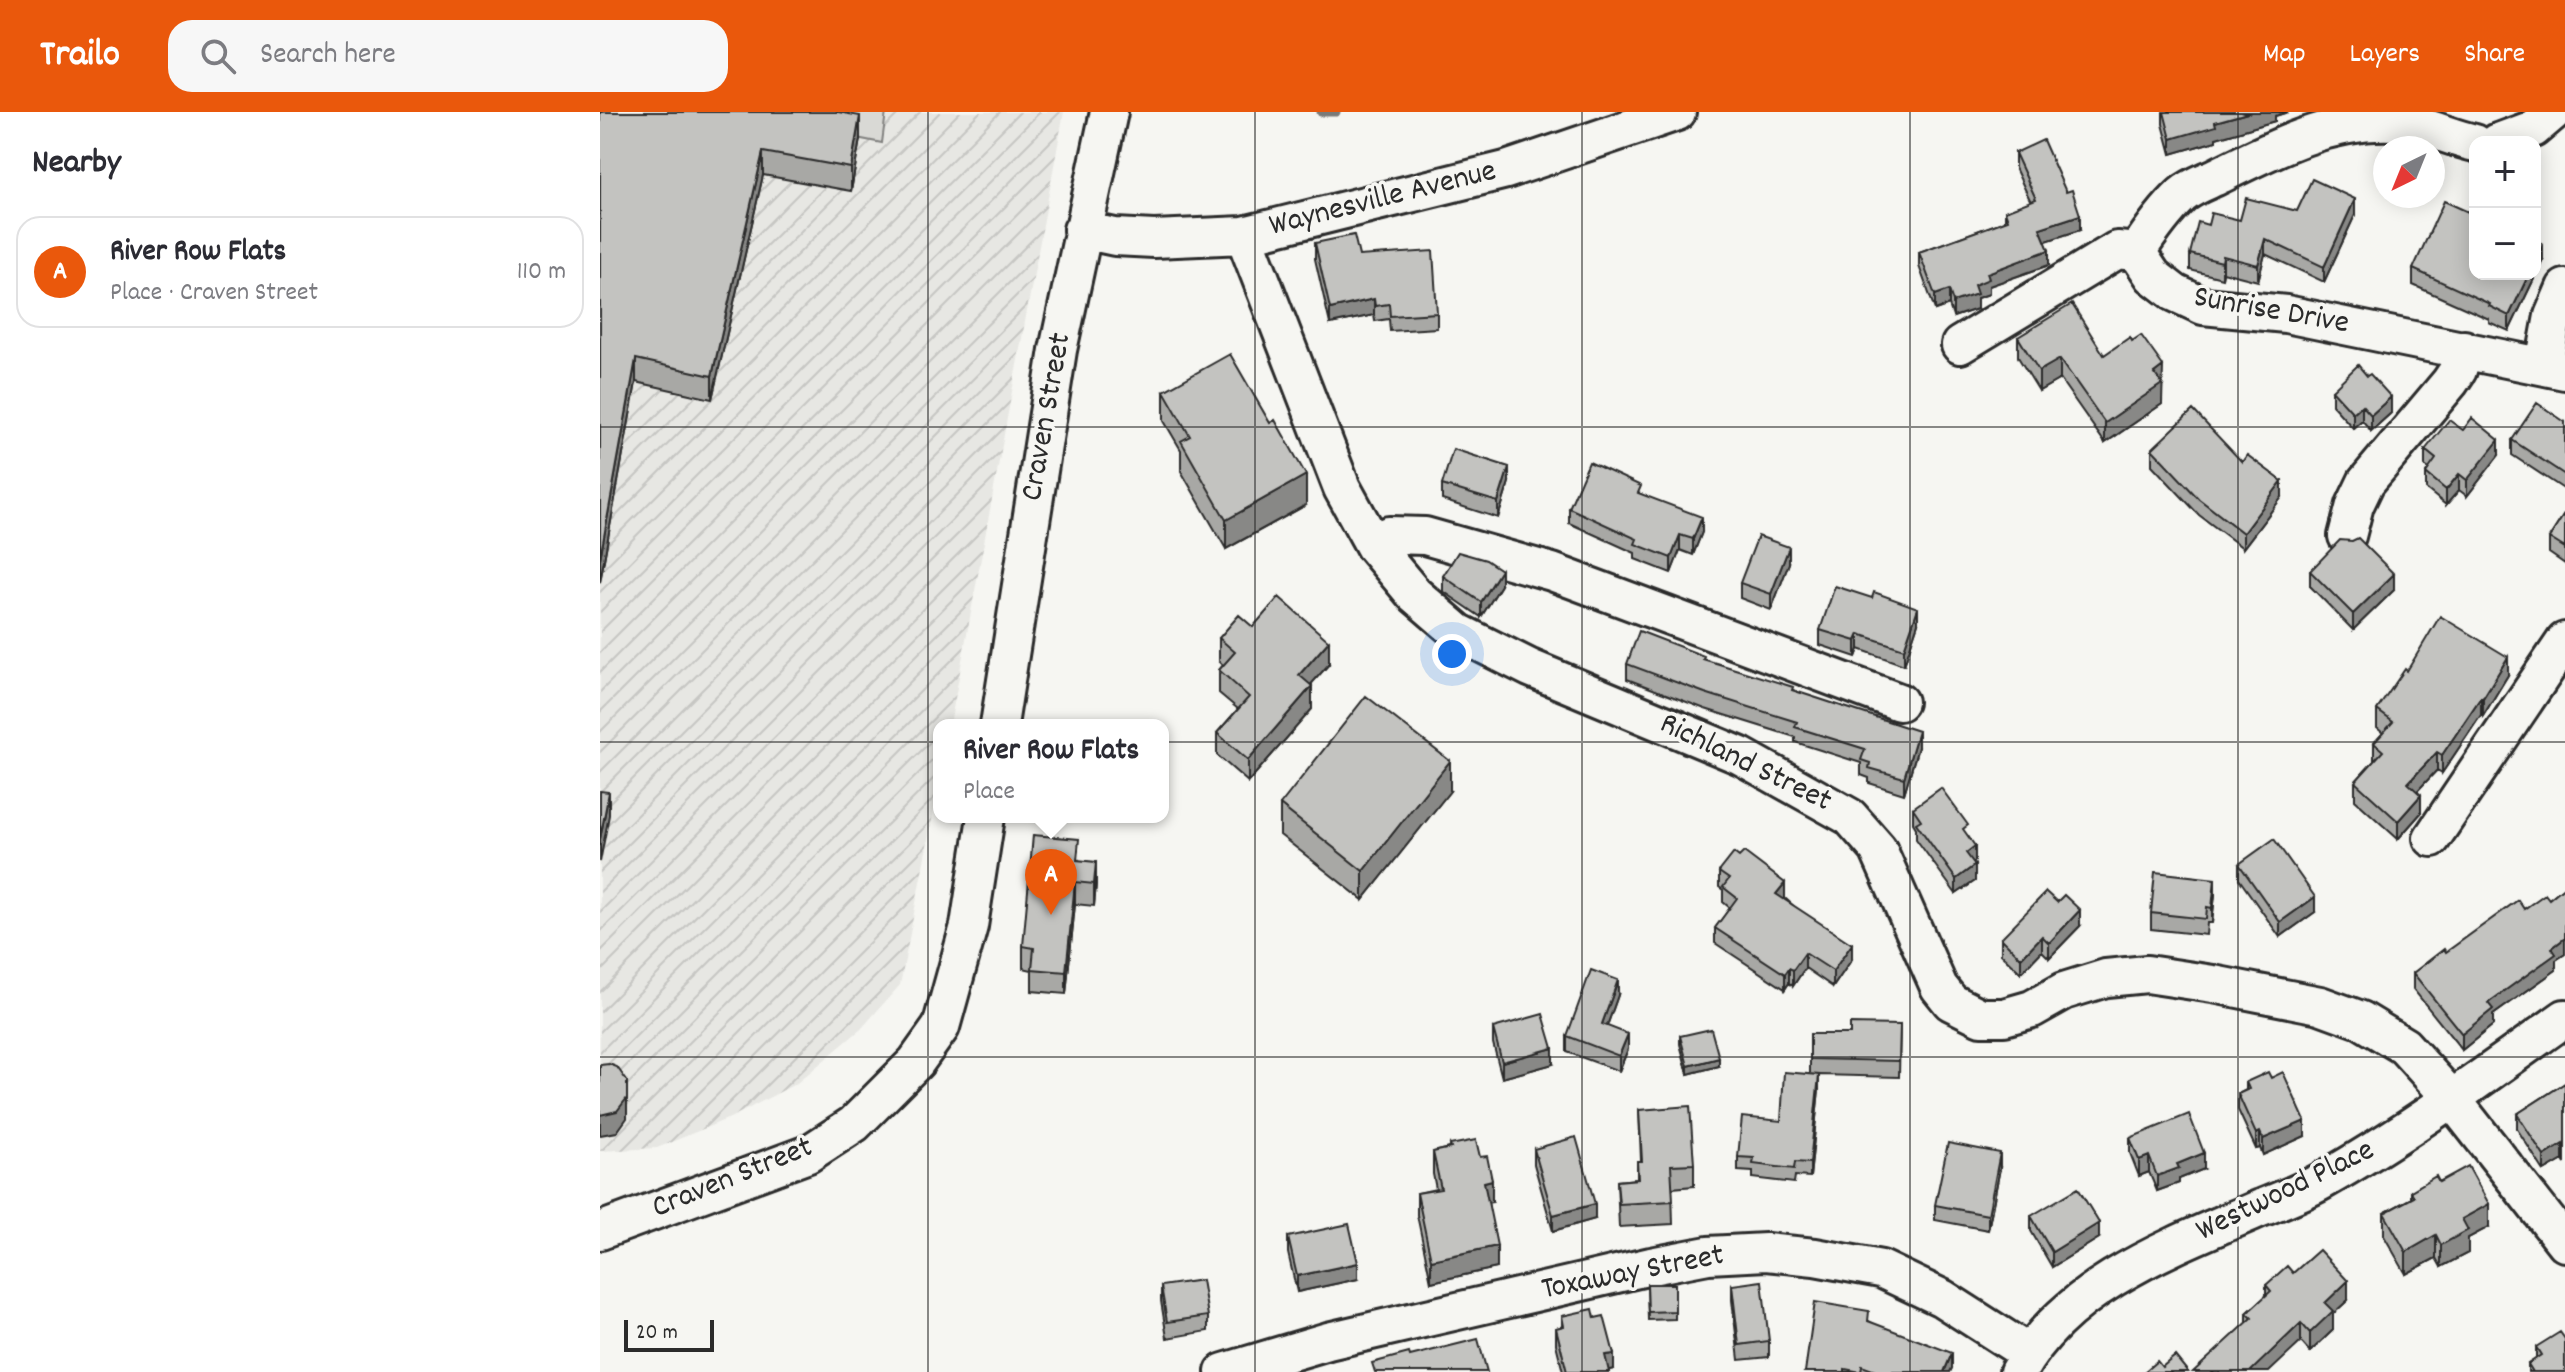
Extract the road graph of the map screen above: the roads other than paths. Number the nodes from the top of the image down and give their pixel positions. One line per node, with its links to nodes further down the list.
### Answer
1 (1109, 112): 6 (street, Craven Street)
2 (1677, 112): 7 (street, Waynesville Avenue)
3 (2553, 112): 4 (street)
4 (2514, 136)
5 (2469, 142): 8 (street)
6 (1082, 230): 7 (street, Waynesville Avenue); 17 (street, Craven Street)
7 (1244, 235): 14 (street, Richland Street)
8 (2137, 252): 10 (street); 11 (street, Sunrise Drive)
9 (2565, 288): 12 (street)
10 (1960, 345)
11 (2464, 349): 12 (street, Sunrise Drive); 13 (street)
12 (2554, 368)
13 (2347, 536)
14 (1372, 542): 16 (street); 21 (street, Richland Street)
15 (2565, 641): 19 (street)
16 (1899, 702)
17 (1000, 719)
18 (985, 823): 22 (street, Craven Street)
19 (2432, 838)
20 (2565, 1018): 21 (street, Westwood Place)
21 (2452, 1099): 23 (street, Richland Street); 24 (street, Westwood Place)
22 (600, 1231)
23 (2565, 1243)
24 (2023, 1363): 25 (street, Toxaway Street)
25 (1224, 1372)

